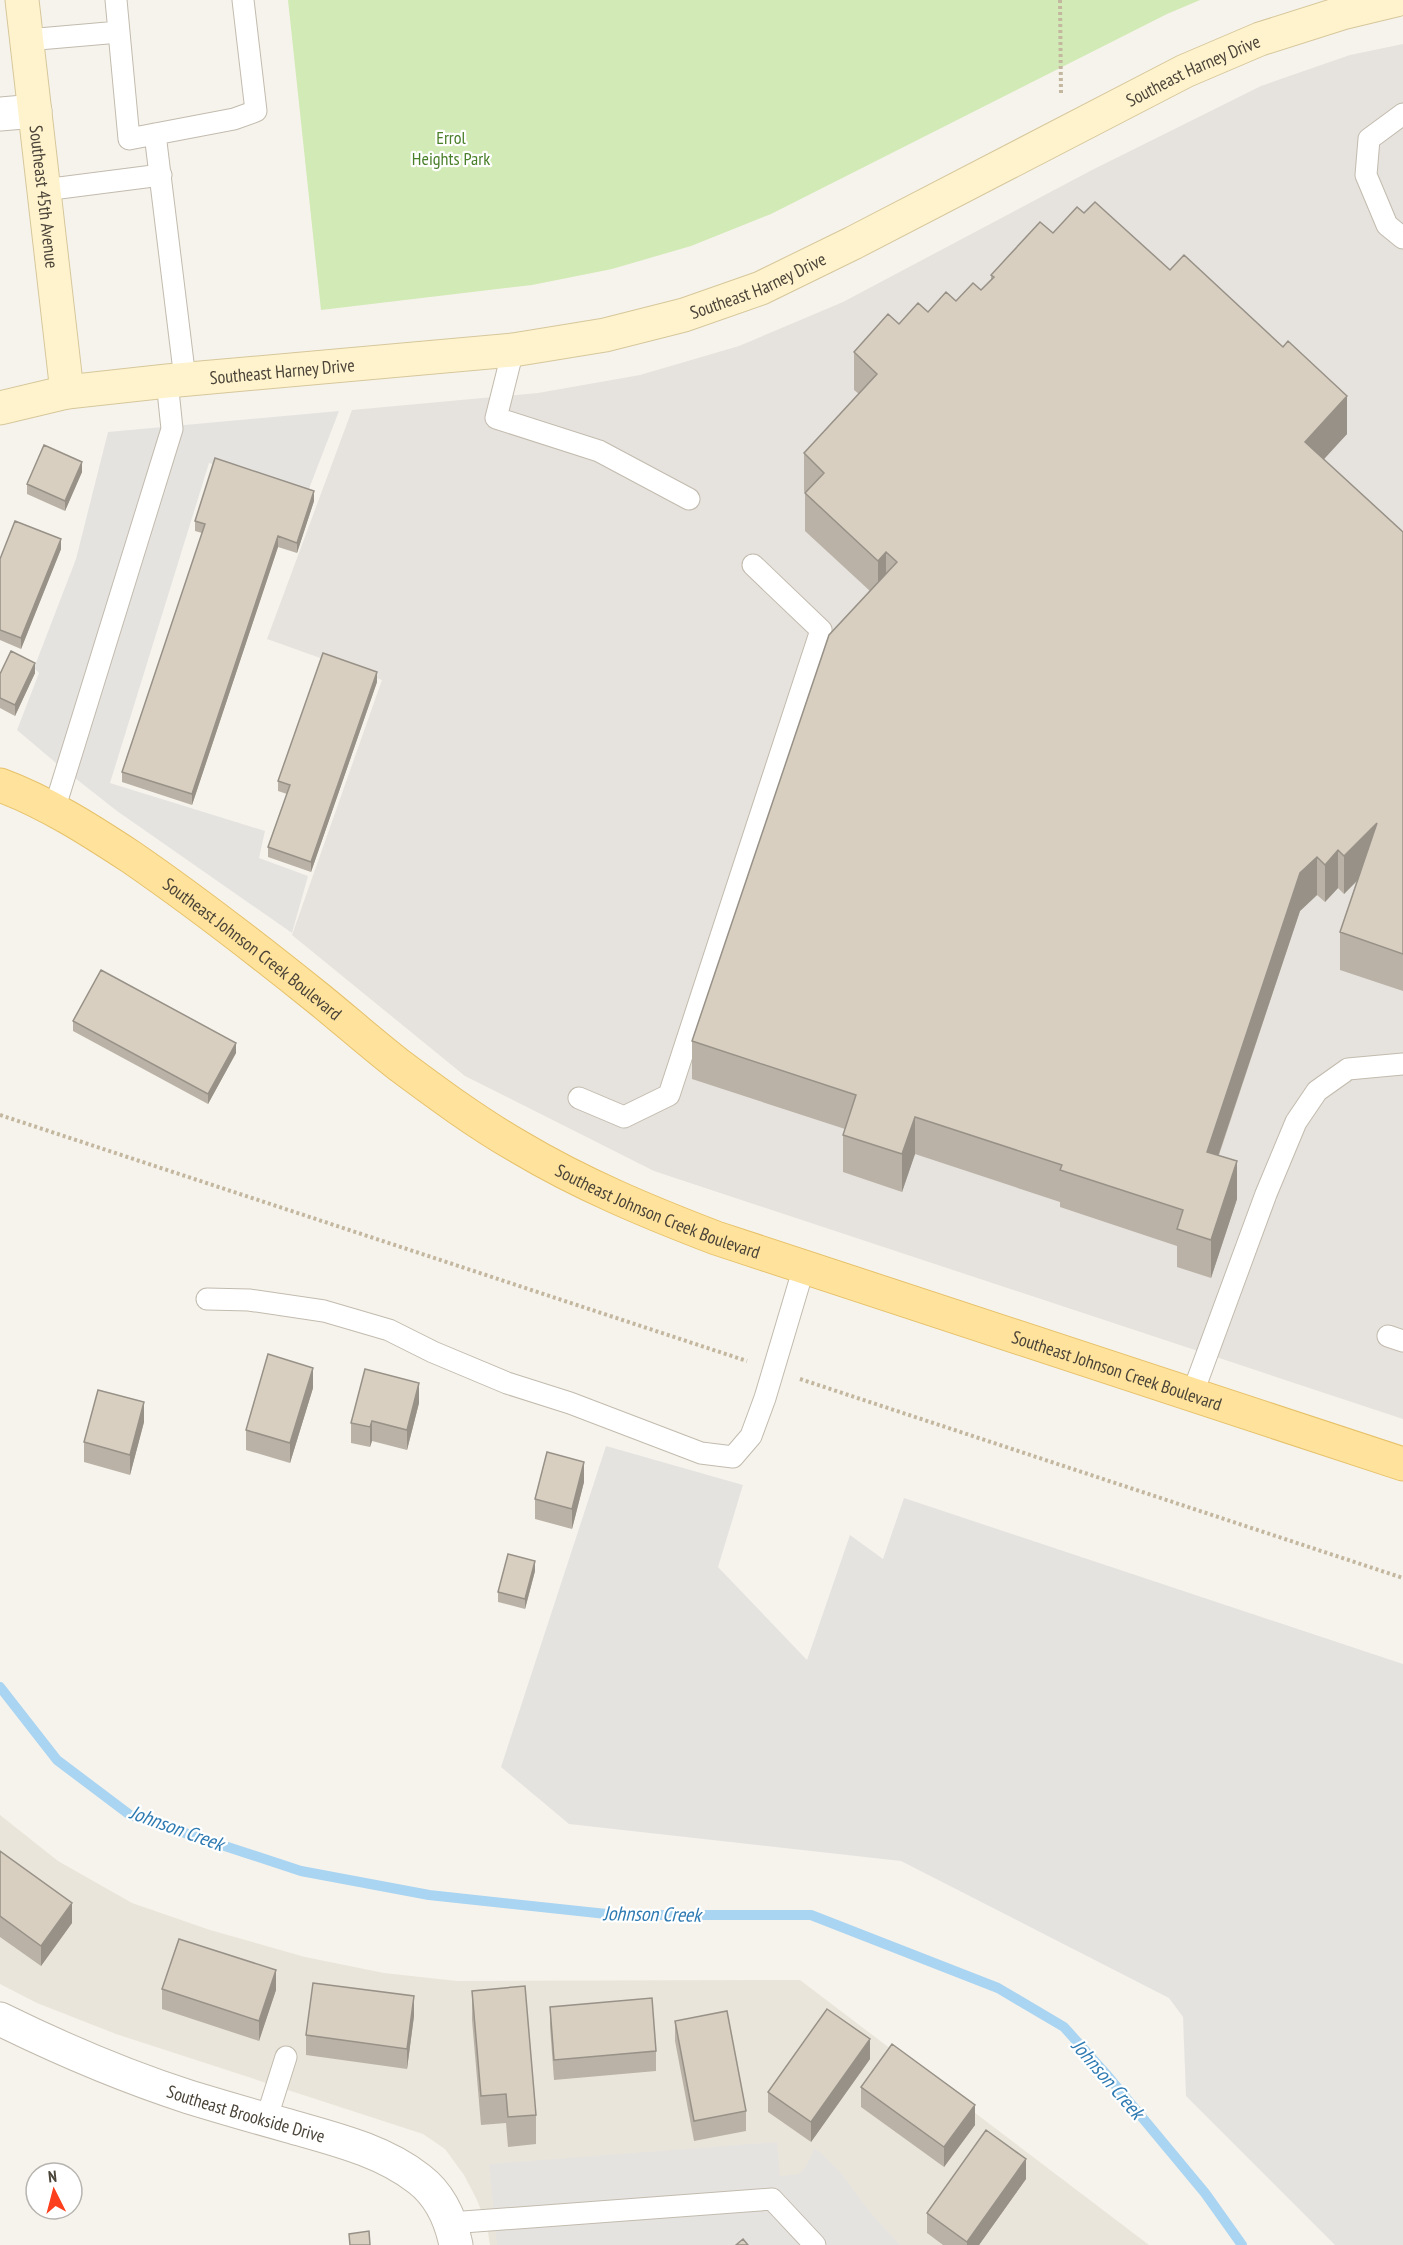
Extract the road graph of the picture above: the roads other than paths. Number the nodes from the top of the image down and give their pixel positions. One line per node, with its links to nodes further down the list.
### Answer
1 (22, 0): 6 (main road, Southeast 45th Avenue)
2 (116, 0): 5 (lane)
3 (243, 0): 10 (lane)
4 (1395, 0): 14 (main road, Southeast Harney Drive)
5 (119, 32): 6 (lane); 10 (lane)
6 (27, 40): 7 (main road, Southeast 45th Avenue)
7 (35, 111): 8 (street); 12 (main road, Southeast 45th Avenue)
8 (0, 114)
9 (1403, 114): 13 (lane)
10 (156, 134): 11 (lane)
11 (161, 175): 12 (lane); 15 (lane)
12 (44, 190): 16 (main road, Southeast 45th Avenue)
13 (1403, 238)
14 (513, 350): 15 (main road, Southeast Harney Drive); 18 (lane)
15 (176, 380): 16 (main road, Southeast Harney Drive); 21 (lane)
16 (67, 392): 17 (main road, Southeast Harney Drive)
17 (0, 408)
18 (688, 498)
19 (753, 565): 23 (lane)
20 (0, 785): 21 (main road, Southeast Johnson Creek Boulevard)
21 (54, 810): 24 (main road, Southeast Johnson Creek Boulevard)
22 (1403, 1064): 26 (lane)
23 (579, 1098)
24 (804, 1268): 25 (lane); 26 (main road, Southeast Johnson Creek Boulevard)
25 (207, 1299)
26 (1192, 1395): 27 (main road, Southeast Johnson Creek Boulevard)
27 (1403, 1464)
28 (0, 2019): 30 (street, Southeast Brookside Drive)
29 (286, 2057): 30 (lane)
30 (266, 2120): 31 (street, Southeast Brookside Drive)
31 (453, 2234): 32 (lane)
32 (815, 2245)

